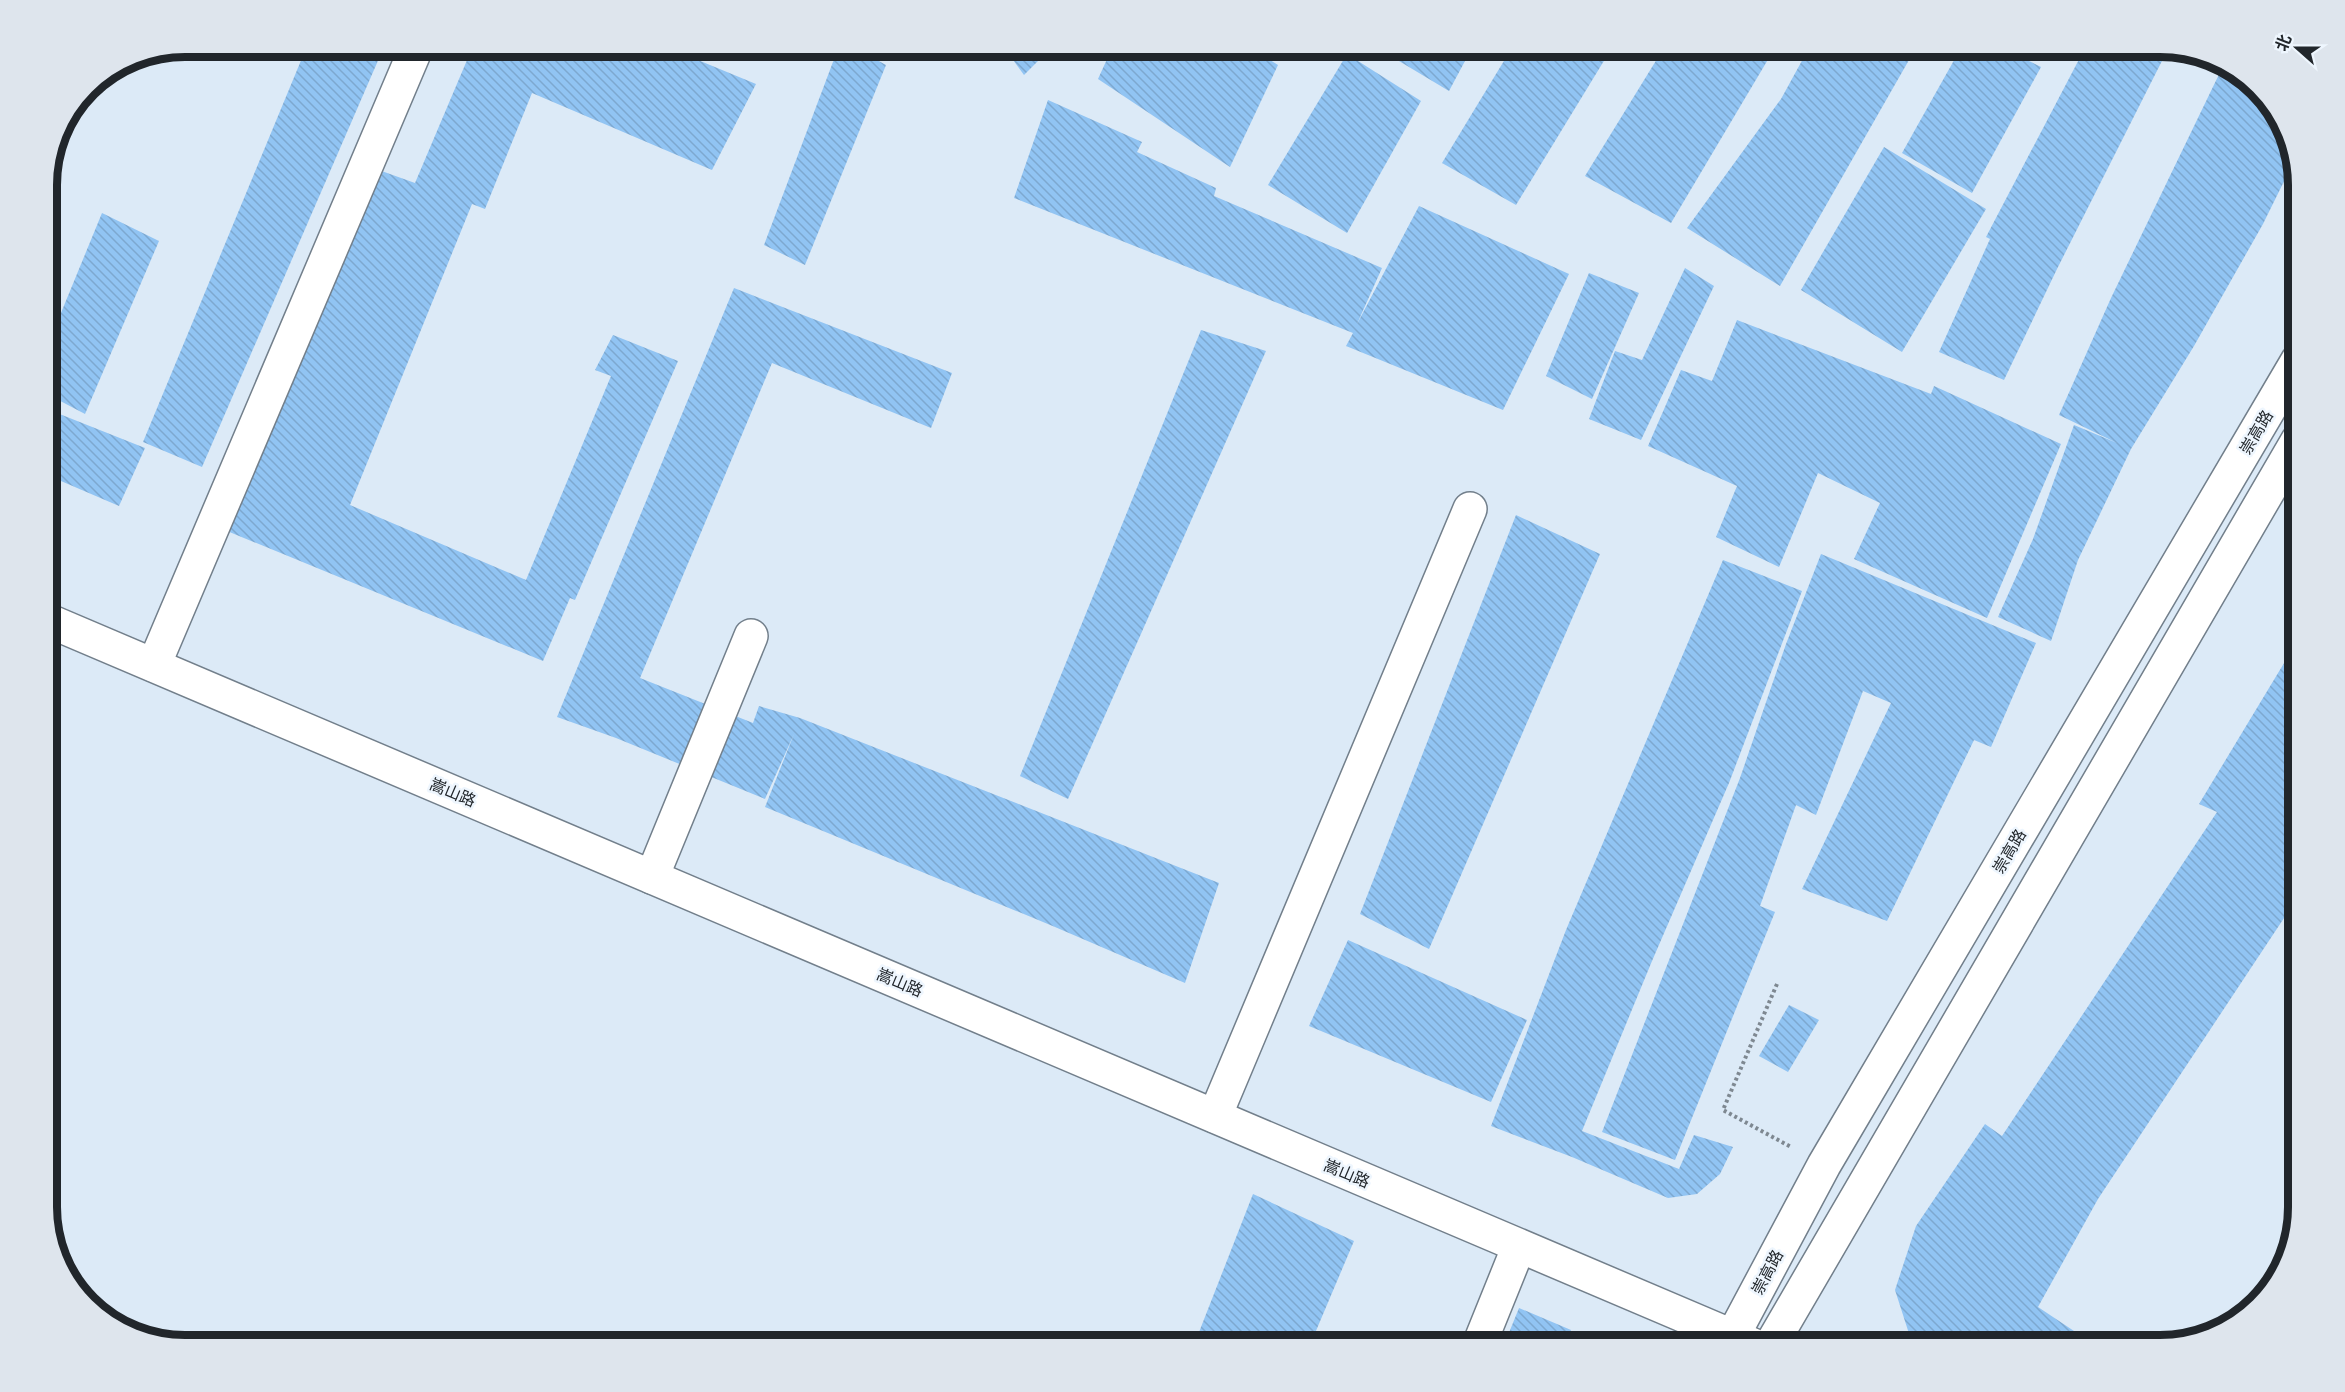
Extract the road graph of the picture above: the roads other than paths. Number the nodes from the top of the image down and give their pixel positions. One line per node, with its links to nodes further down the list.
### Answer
1 (412, 57): 7 (street)
2 (2288, 377): 13 (street, 崇高路)
3 (2288, 457): 14 (street)
4 (1470, 509): 9 (street)
5 (57, 624): 7 (street, 嵩山路)
6 (751, 636): 8 (street)
7 (154, 665): 8 (street, 嵩山路)
8 (652, 877): 9 (street, 嵩山路)
9 (1215, 1116): 10 (street, 嵩山路)
10 (1519, 1246): 11 (street); 12 (street, 嵩山路)
11 (1483, 1335)
12 (1722, 1335)
13 (1741, 1335)
14 (1777, 1335)

